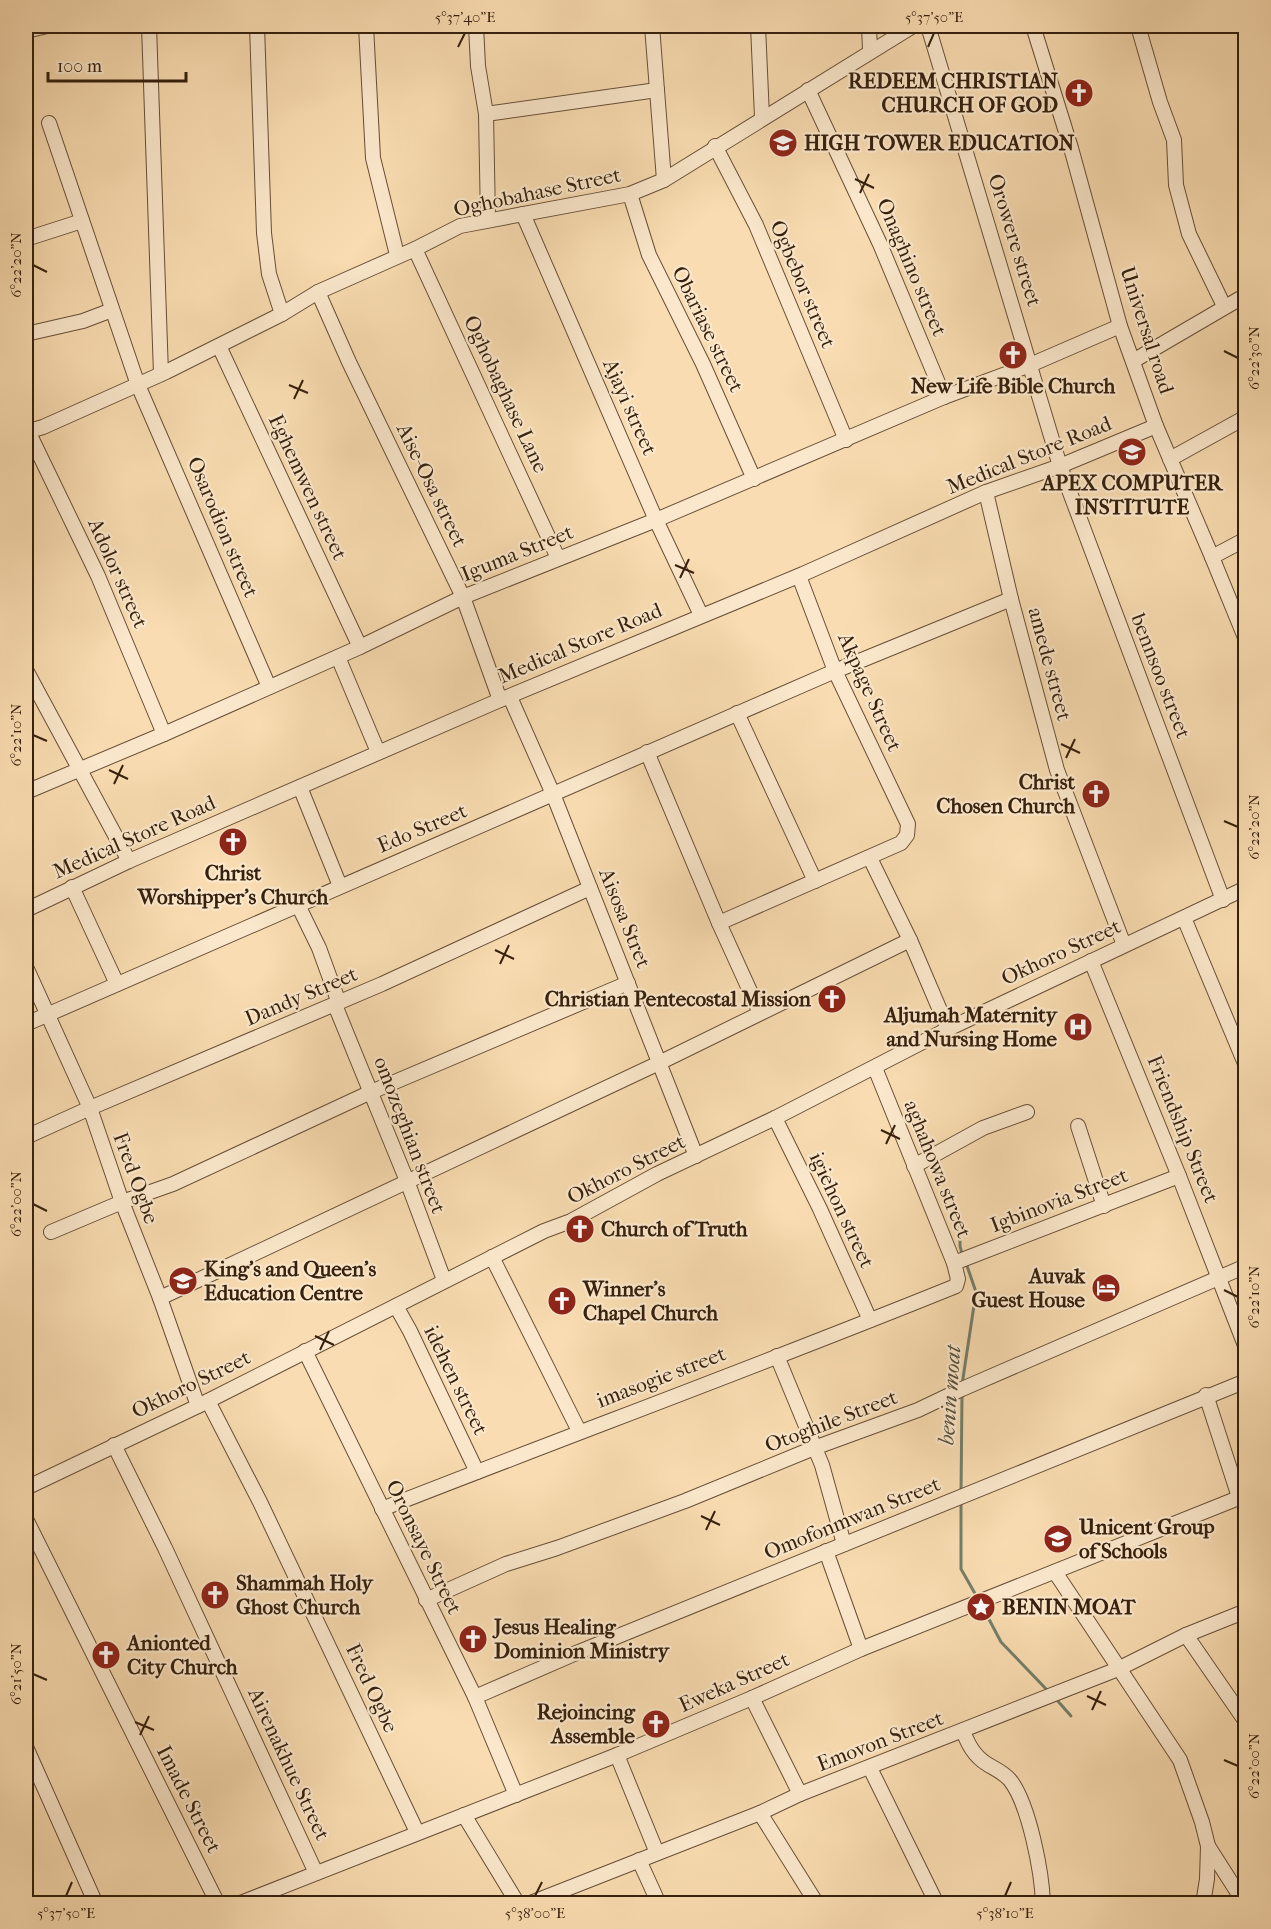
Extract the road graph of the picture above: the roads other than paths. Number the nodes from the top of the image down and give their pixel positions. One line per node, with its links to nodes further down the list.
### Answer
1 (47, 26): 13 (street)
2 (149, 26): 39 (street)
3 (257, 26): 33 (street)
4 (366, 26): 28 (street)
5 (476, 26): 17 (street)
6 (652, 26): 15 (street)
7 (758, 26): 18 (street)
8 (869, 26): 14 (street)
9 (913, 26): 14 (street, Oghobahase Street)
10 (928, 26): 38 (street, Orowere street)
11 (1033, 26): 34 (street, Universal road)
12 (1138, 26): 31 (street)
13 (26, 31)
14 (870, 51): 16 (street, Oghobahase Street)
15 (657, 90): 17 (street); 21 (street)
16 (808, 90): 18 (street, Oghobahase Street); 41 (street, Onaghino street)
17 (486, 114): 24 (street)
18 (762, 117): 20 (street, Oghobahase Street)
19 (49, 123): 25 (street, Osarodion street)
20 (715, 146): 21 (street, Oghobahase Street); 45 (street, Ogbebor street)
21 (664, 180): 22 (street, Oghobahase Street)
22 (630, 195): 23 (street, Oghobahase Street); 48 (street, Obariase street)
23 (523, 214): 24 (street, Oghobahase Street); 50 (street, Ajayi street)
24 (488, 220): 27 (street, Oghobahase Street)
25 (82, 221): 26 (street); 32 (street, Osarodion street)
26 (26, 239)
27 (415, 249): 28 (street, Oghobahase Street); 53 (street, Oghobaghase Lane)
28 (397, 255): 29 (street, Oghobahase Street)
29 (318, 292): 33 (street, Oghobahase Street); 55 (street, Aise-Osa street)
30 (1245, 295): 31 (street)
31 (1224, 306): 37 (street)
32 (112, 310): 35 (street); 40 (street, Osarodion street)
33 (282, 314): 36 (street, Oghobahase Street)
34 (1120, 326): 37 (street, Universal road); 38 (street, Iguma Street)
35 (26, 334)
36 (219, 346): 39 (street, Oghobahase Street); 59 (street, Eghemwen street)
37 (1133, 361): 43 (street, Universal road)
38 (1030, 365): 41 (street, Iguma Street); 47 (street, Orowere street)
39 (161, 374): 40 (street, Oghobahase Street)
40 (138, 385): 44 (street, Oghobahase Street); 63 (street, Osarodion street)
41 (944, 397): 45 (street, Iguma Street)
42 (1245, 417): 46 (street)
43 (1156, 426): 46 (street, Universal road); 47 (street, Medical Store Road)
44 (27, 432): 66 (street, Adolor street)
45 (846, 440): 48 (street, Iguma Street)
46 (1170, 459): 52 (street, Universal road)
47 (1060, 466): 49 (street, Medical Store Road); 80 (street, bennsoo street)
48 (753, 479): 50 (street, Iguma Street)
49 (986, 492): 54 (street, Medical Store Road); 56 (street, amede street)
50 (656, 520): 53 (street, Iguma Street); 57 (street, Ajayi street)
51 (1245, 539): 52 (street)
52 (1212, 557): 58 (street, Universal road)
53 (558, 558): 55 (street, Iguma Street)
54 (799, 576): 57 (street, Medical Store Road); 62 (street, Akpage Street)
55 (463, 597): 59 (street, Iguma Street); 64 (street, Aise-Osa street)
56 (1011, 599): 62 (street, Edo Street); 86 (street, amede street)
57 (701, 615): 64 (street, Medical Store Road)
58 (1245, 640)
59 (360, 647): 60 (street, Iguma Street)
60 (338, 657): 63 (street, Iguma Street); 67 (street)
61 (26, 670): 69 (street)
62 (835, 671): 65 (street, Edo Street); 73 (street, Akpage Street)
63 (269, 687): 66 (street, Iguma Street)
64 (505, 698): 67 (street, Medical Store Road); 72 (street, Aisosa Stret)
65 (737, 713): 68 (street, Edo Street); 75 (street)
66 (164, 734): 69 (street, Iguma Street)
67 (378, 752): 70 (street, Medical Store Road)
68 (647, 752): 72 (street, Edo Street); 84 (street)
69 (78, 771): 71 (street, Iguma Street); 74 (street)
70 (300, 787): 74 (street, Medical Store Road); 76 (street)
71 (26, 792)
72 (553, 794): 76 (street, Edo Street); 78 (street, Aisosa Stret)
73 (870, 858): 75 (street); 85 (street)
74 (129, 861): 77 (street, Medical Store Road)
75 (815, 880): 84 (street)
76 (340, 886): 81 (street, Edo Street)
77 (72, 887): 82 (street, Medical Store Road); 90 (street)
78 (590, 888): 89 (street, Aisosa Stret); 91 (street, Dandy Street)
79 (1245, 888): 80 (street, Okhoro Street)
80 (1223, 900): 83 (street, Okhoro Street)
81 (298, 905): 90 (street, Edo Street); 91 (street, omozeghian street)
82 (26, 910)
83 (1184, 918): 86 (street, Okhoro Street); 97 (street)
84 (718, 923): 92 (street)
85 (910, 940): 92 (street); 95 (street)
86 (1124, 945): 87 (street, Okhoro Street)
87 (1091, 961): 95 (street, Okhoro Street); 107 (street, Friendship Street)
88 (26, 967): 93 (street, Fred Ogbe)
89 (628, 983): 96 (street, Aisosa Stret); 99 (street)
90 (117, 984): 93 (street, Edo Street)
91 (337, 1004): 99 (street, omozeghian street); 100 (street, Dandy Street)
92 (760, 1013): 96 (street)
93 (47, 1015): 94 (street, Edo Street); 100 (street, Fred Ogbe)
94 (26, 1024)
95 (948, 1029): 98 (street, Okhoro Street)
96 (659, 1063): 105 (street, Aisosa Stret); 108 (street)
97 (1245, 1066)
98 (875, 1068): 102 (street, Okhoro Street); 106 (street, aghahowa street)
99 (371, 1092): 108 (street, omozeghian street); 109 (street)
100 (90, 1108): 104 (street, Dandy Street); 109 (street, Fred Ogbe)
101 (1027, 1112): 106 (street)
102 (775, 1118): 105 (street, Okhoro Street); 120 (street, igiehon street)
103 (1078, 1126): 110 (street)
104 (26, 1137)
105 (696, 1156): 112 (street, Okhoro Street)
106 (914, 1167): 113 (street, aghahowa street)
107 (1179, 1176): 110 (street, Igbinovia Street); 115 (street, Friendship Street)
108 (407, 1181): 116 (street, omozeghian street); 118 (street)
109 (122, 1202): 111 (street); 118 (street, Fred Ogbe)
110 (1104, 1206): 113 (street, Igbinovia Street)
111 (51, 1232)
112 (492, 1257): 116 (street, Okhoro Street); 127 (street)
113 (954, 1263): 117 (street, aghahowa street)
114 (1245, 1266): 115 (street, Otoghile Street)
115 (1220, 1278): 121 (street, Friendship Street); 129 (street, Otoghile Street)
116 (444, 1280): 119 (street, Okhoro Street)
117 (956, 1286): 120 (street, imasogie street)
118 (160, 1298): 126 (street, Fred Ogbe)
119 (396, 1306): 122 (street, Okhoro Street); 130 (street, idehen street)
120 (870, 1320): 123 (street, imasogie street)
121 (1245, 1348)
122 (305, 1351): 126 (street, Okhoro Street); 133 (street, Oronsaye Street)
123 (777, 1356): 127 (street, imasogie street); 129 (street)
124 (1245, 1381): 125 (street, Omofonmwan Street)
125 (1206, 1395): 132 (street); 135 (street, Omofonmwan Street)
126 (203, 1404): 128 (street, Okhoro Street); 154 (street, Fred Ogbe)
127 (579, 1431): 130 (street, imasogie street)
128 (114, 1445): 131 (street, Okhoro Street); 158 (street, Airenakhue Street)
129 (814, 1448): 135 (street); 138 (street, Otoghile Street)
130 (477, 1472): 133 (street, imasogie street)
131 (26, 1488)
132 (1242, 1496): 137 (street, Eweka Street)
133 (382, 1509): 138 (street, Oronsaye Street)
134 (26, 1519): 160 (street, Imade Street)
135 (844, 1544): 136 (street, Omofonmwan Street)
136 (826, 1551): 141 (street); 143 (street, Omofonmwan Street)
137 (1055, 1572): 141 (street, Eweka Street); 142 (street)
138 (426, 1600): 143 (street, Oronsaye Street)
139 (1245, 1611): 140 (street, Emovon Street)
140 (1186, 1635): 142 (street, Emovon Street); 145 (street)
141 (861, 1649): 144 (street, Eweka Street)
142 (1118, 1669): 146 (street, Emovon Street); 155 (street)
143 (475, 1697): 151 (street, Oronsaye Street)
144 (752, 1698): 148 (street, Eweka Street); 150 (street)
145 (1245, 1722)
146 (963, 1731): 149 (street, Emovon Street); 167 (street)
147 (27, 1755): 159 (street)
148 (617, 1755): 151 (street, Eweka Street); 156 (street)
149 (870, 1768): 150 (street, Emovon Street); 166 (street)
150 (800, 1794): 152 (street, Emovon Street)
151 (516, 1795): 153 (street, Eweka Street)
152 (760, 1813): 156 (street, Emovon Street); 165 (street)
153 (464, 1815): 154 (street, Eweka Street); 162 (street)
154 (417, 1832): 158 (street, Eweka Street)
155 (1208, 1846): 168 (street); 169 (street)
156 (657, 1853): 157 (street, Emovon Street)
157 (639, 1860): 163 (street, Emovon Street); 164 (street)
158 (316, 1873): 161 (street, Eweka Street)
159 (96, 1904)
160 (218, 1904)
161 (238, 1904)
162 (518, 1904)
163 (528, 1904)
164 (659, 1904)
165 (817, 1904)
166 (937, 1904)
167 (1043, 1904)
168 (1203, 1904)
169 (1245, 1904)

